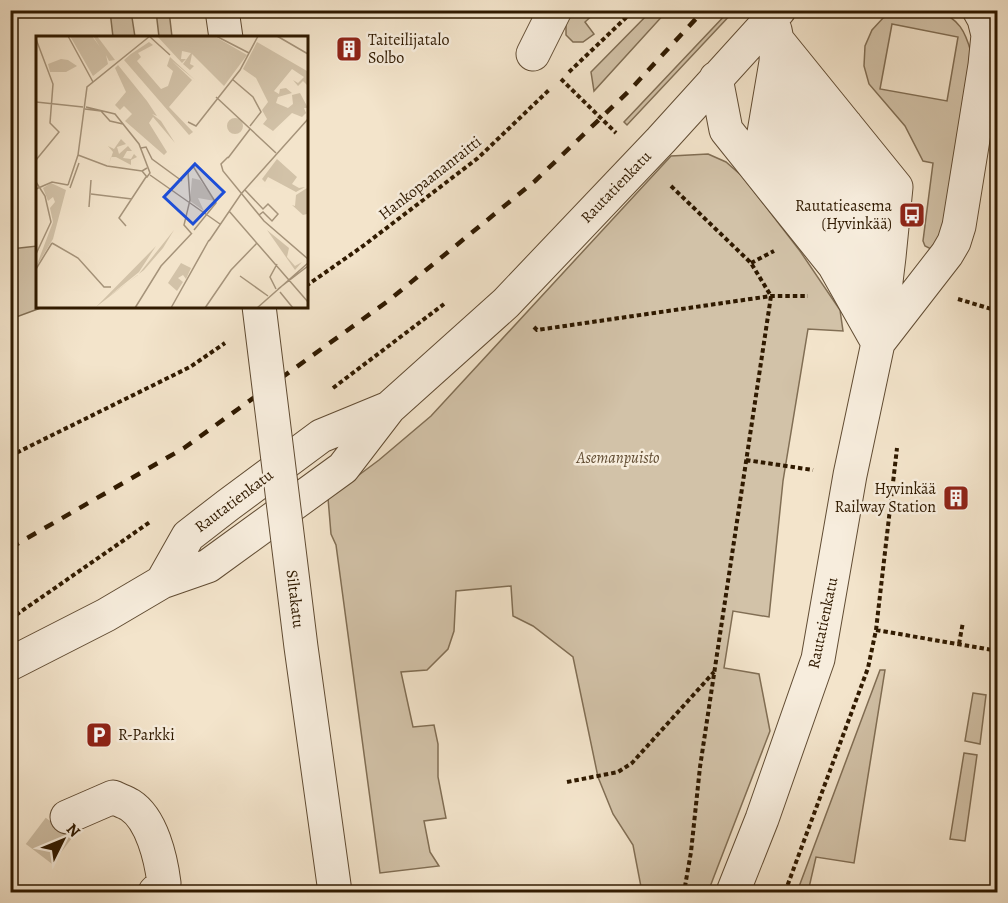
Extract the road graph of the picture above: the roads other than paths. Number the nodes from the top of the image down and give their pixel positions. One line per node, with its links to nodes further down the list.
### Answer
1 (222, 10): 5 (street)
2 (555, 10): 6 (street)
3 (979, 10): 20 (street, Rautatienkatu)
4 (776, 22): 7 (street); 8 (street, Rautatienkatu); 14 (street)
5 (226, 36)
6 (533, 54)
7 (801, 70): 9 (street); 15 (street)
8 (716, 78): 11 (street); 12 (street, Rautatienkatu)
9 (824, 99): 10 (street); 16 (street)
10 (846, 125): 13 (street); 17 (street)
11 (726, 130): 12 (street, Rautatienkatu); 14 (street)
12 (652, 150): 21 (street, Rautatienkatu)
13 (872, 159): 18 (street); 20 (street)
14 (758, 168): 15 (street)
15 (782, 199): 16 (street)
16 (794, 239): 17 (street)
17 (834, 265): 18 (street)
18 (855, 300): 20 (street)
19 (259, 308): 24 (street, Siltakatu, bridge)
20 (878, 343): 25 (street, Rautatienkatu)
21 (10, 664)
22 (67, 817): 23 (street)
23 (155, 892)
24 (335, 892)
25 (733, 892)

